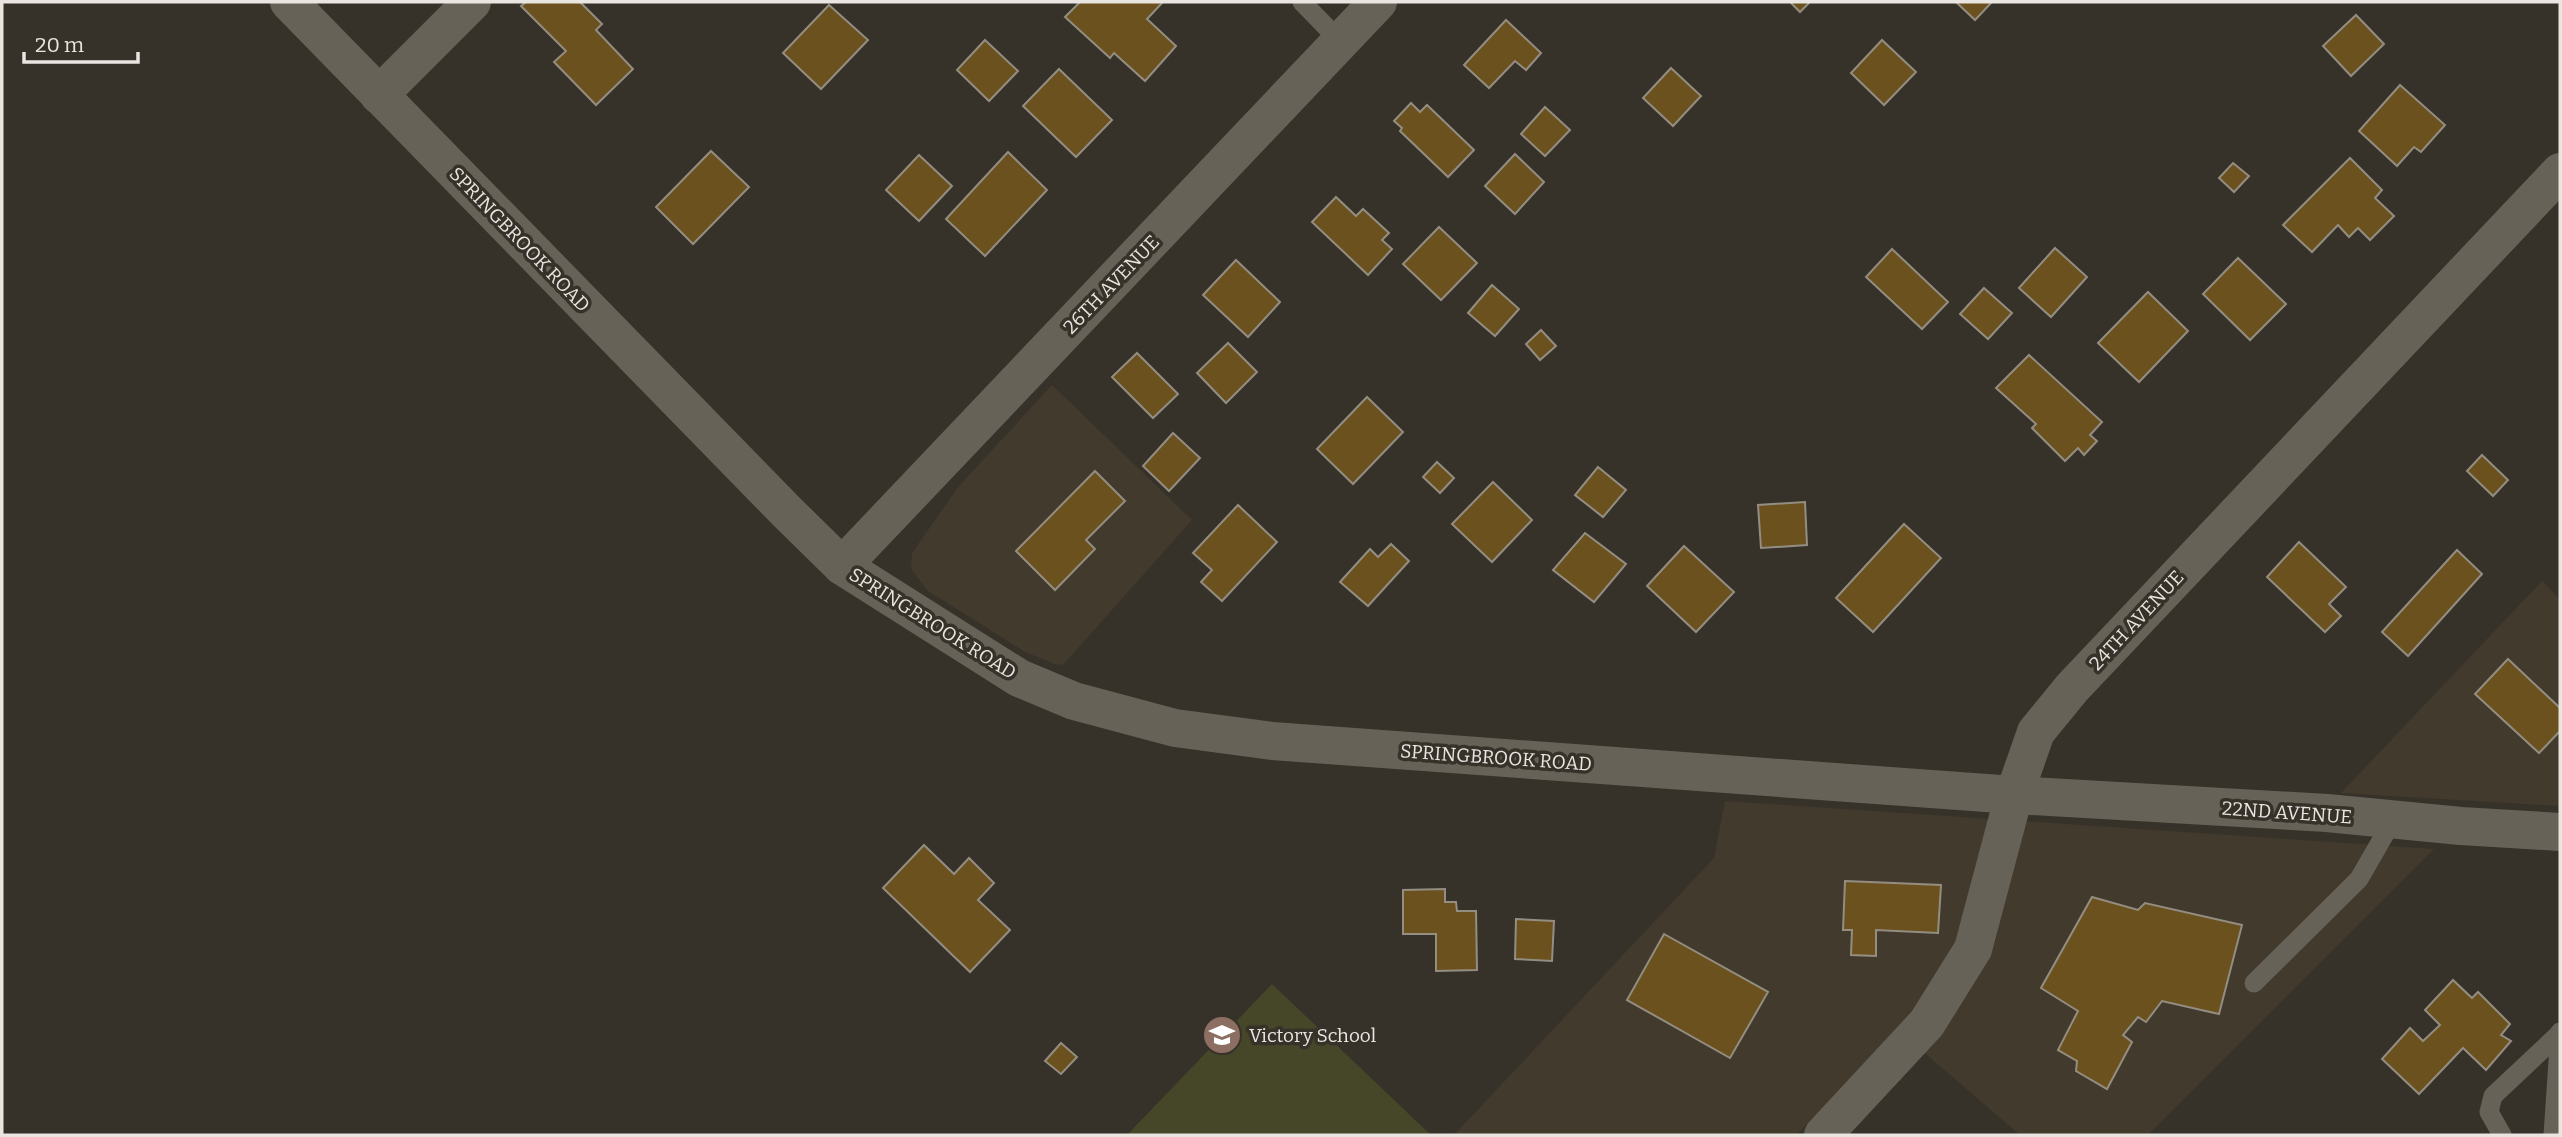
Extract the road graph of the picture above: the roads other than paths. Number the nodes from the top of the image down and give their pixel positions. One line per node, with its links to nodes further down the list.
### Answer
1 (289, 2): 6 (street, SPRINGBROOK ROAD)
2 (472, 2): 6 (street)
3 (1302, 2): 5 (lane)
4 (1378, 2): 5 (street, 26TH AVENUE)
5 (1341, 42): 8 (street, 26TH AVENUE)
6 (379, 95): 8 (street, SPRINGBROOK ROAD)
7 (2560, 172): 9 (street, 24TH AVENUE)
8 (842, 566): 9 (street, SPRINGBROOK ROAD)
9 (2014, 795): 10 (street, 22ND AVENUE); 14 (street, 24TH AVENUE)
10 (2393, 820): 11 (street, 22ND AVENUE); 12 (lane)
11 (2560, 832)
12 (2253, 983)
13 (2560, 1032): 15 (lane); 16 (lane)
14 (1823, 1135)
15 (2502, 1135)
16 (2553, 1135)

